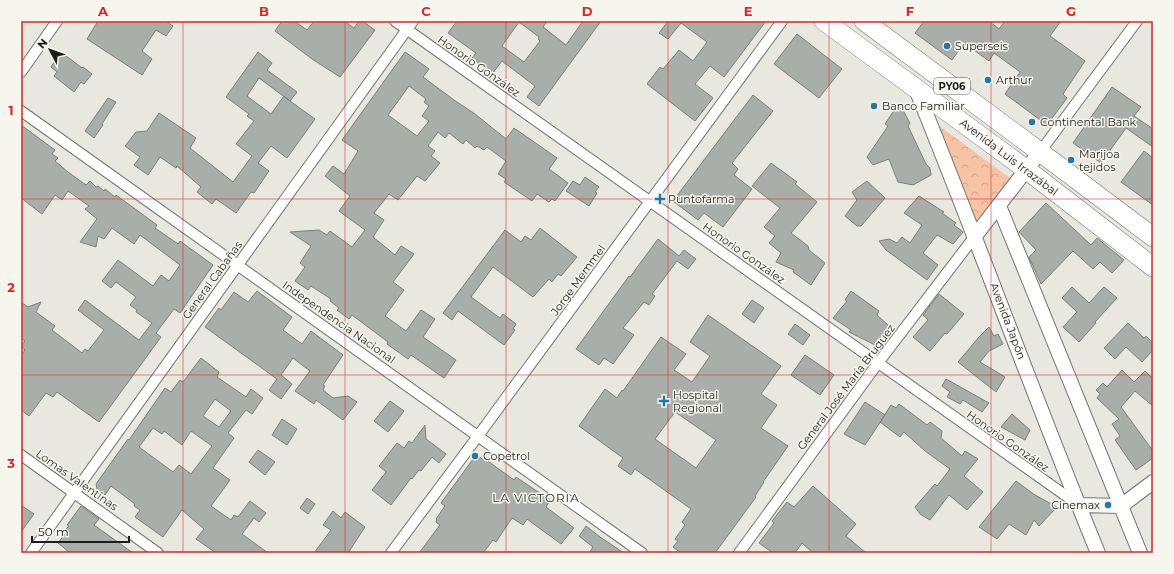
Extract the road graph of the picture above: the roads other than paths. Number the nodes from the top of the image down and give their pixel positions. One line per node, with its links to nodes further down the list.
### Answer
1 (57, 21): 8 (street)
2 (395, 21): 7 (street, Honorio González)
3 (782, 21): 13 (street, Jorge Memmel)
4 (824, 21): 9 (highway, Avenida Luis Irrazábal / PY06)
5 (864, 21): 11 (highway, Avenida Luis Irrazábal / PY06)
6 (1137, 21): 11 (street)
7 (410, 25): 13 (street, Honorio González); 17 (street, General Cabañas)
8 (21, 72)
9 (916, 89): 12 (highway, Avenida Luis Irrazábal / PY06); 15 (main road, Avenida Japón)
10 (21, 111): 17 (street, Independencia Nacional)
11 (1040, 152): 12 (main road); 16 (highway, Avenida Luis Irrazábal / PY06)
12 (1027, 170): 14 (main road); 18 (highway, Avenida Luis Irrazábal / PY06)
13 (650, 202): 19 (street, Honorio González); 20 (street, Jorge Memmel)
14 (999, 206): 15 (main road); 25 (main road)
15 (975, 236): 19 (street, General José María Bruguez); 24 (main road, Avenida Japón)
16 (1153, 237)
17 (238, 265): 20 (street, Independencia Nacional); 23 (street, General Cabañas)
18 (1153, 267)
19 (878, 363): 24 (street, Honorio González); 30 (street, General José María Bruguez)
20 (478, 436): 28 (street, Jorge Memmel); 29 (street, Independencia Nacional)
21 (21, 455): 23 (street, Lomas Valentinas)
22 (1153, 482): 25 (main road)
23 (75, 492): 26 (street, General Cabañas); 27 (street, Lomas Valentinas)
24 (1078, 505): 25 (main road); 31 (main road, Avenida Japón)
25 (1121, 506): 32 (main road)
26 (31, 553)
27 (158, 553)
28 (391, 553)
29 (642, 553)
30 (739, 553)
31 (1098, 553)
32 (1140, 553)

